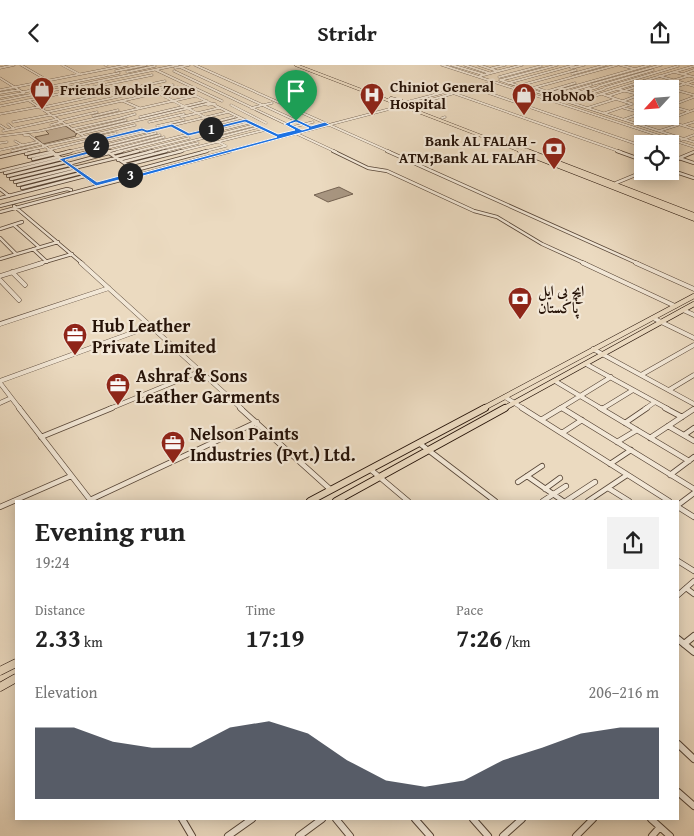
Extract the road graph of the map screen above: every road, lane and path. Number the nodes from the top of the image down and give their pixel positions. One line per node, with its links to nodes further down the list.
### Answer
1 (14, 65): 40 (street)
2 (21, 65): 116 (street)
3 (62, 65): 93 (street)
4 (117, 65): 47 (street)
5 (146, 65): 36 (street)
6 (164, 65): 37 (street)
7 (188, 65): 27 (street)
8 (296, 65): 231 (main road)
9 (305, 65): 213 (main road)
10 (442, 65): 38 (street)
11 (447, 65): 38 (street)
12 (466, 65): 38 (street); 63 (street)
13 (479, 65): 29 (street)
14 (489, 65): 29 (street)
15 (505, 65): 44 (street)
16 (522, 65): 30 (street)
17 (540, 65): 39 (street); 56 (street)
18 (558, 65): 39 (street)
19 (584, 65): 31 (street)
20 (595, 65): 45 (street)
21 (605, 65): 50 (street)
22 (615, 65): 32 (street); 60 (street)
23 (639, 65): 33 (street)
24 (649, 65): 46 (street)
25 (660, 65): 58 (street)
26 (672, 65): 34 (street); 61 (street)
27 (177, 66): 37 (street); 43 (street); 48 (street)
28 (197, 66): 43 (street); 175 (street)
29 (483, 66): 44 (street)
30 (511, 66): 49 (street); 56 (street)
31 (572, 66): 45 (street); 66 (street); 73 (street)
32 (624, 66): 33 (street)
33 (629, 66): 46 (street)
34 (678, 66): 42 (street); 68 (street)
35 (692, 66): 42 (street)
36 (133, 67): 41 (street); 47 (street); 47 (street); 47 (street); 59 (street)
37 (169, 67): 41 (street)
38 (455, 67): 71 (street); 96 (street)
39 (550, 67): 57 (street)
40 (0, 68)
41 (156, 68): 48 (street); 59 (street); 87 (street)
42 (685, 68): 62 (street)
43 (184, 69): 67 (street)
44 (490, 69): 55 (street)
45 (582, 69): 50 (street); 75 (street)
46 (635, 69): 58 (street); 79 (street)
47 (114, 70): 59 (street); 93 (street); 93 (street); 93 (street)
48 (165, 70): 82 (street)
49 (502, 70): 55 (street); 64 (street)
50 (587, 70): 60 (street); 84 (street)
51 (694, 70): 69 (street)
52 (108, 71): 93 (street)
53 (174, 71): 83 (street)
54 (204, 71): 67 (street)
55 (498, 71): 63 (street)
56 (522, 71): 64 (street); 65 (street)
57 (536, 71): 65 (street); 66 (street)
58 (640, 71): 61 (street); 85 (street)
59 (146, 72): 70 (street); 107 (street)
60 (593, 72): 79 (street); 89 (street)
61 (646, 72): 68 (street); 90 (street)
62 (674, 72): 69 (street); 76 (street)
63 (490, 73): 71 (street)
64 (513, 73): 72 (street); 78 (street)
65 (528, 73): 72 (street)
66 (544, 73): 73 (street); 98 (street)
67 (193, 74): 74 (street)
68 (652, 74): 76 (street); 100 (street)
69 (682, 74): 77 (street)
70 (152, 75): 86 (street); 94 (street)
71 (481, 75): 97 (street)
72 (519, 75): 97 (street)
73 (549, 75): 75 (street); 111 (street)
74 (199, 76): 83 (street); 88 (street)
75 (554, 76): 84 (street); 122 (street)
76 (660, 76): 91 (street); 92 (street)
77 (688, 76): 80 (street); 92 (street)
78 (499, 77)
79 (609, 77): 85 (street); 113 (street)
80 (694, 77)
81 (0, 78): 164 (street)
82 (183, 78): 87 (street); 209 (street)
83 (190, 78): 95 (street)
84 (559, 78): 89 (street); 138 (street)
85 (615, 78): 90 (street); 124 (street)
86 (134, 79): 104 (street); 105 (street)
87 (176, 79): 212 (street)
88 (205, 79): 95 (street); 119 (street)
89 (564, 80): 99 (street); 139 (street)
90 (620, 80): 100 (street); 127 (street)
91 (646, 80)
92 (674, 80)
93 (89, 81): 116 (street); 116 (street); 116 (street); 117 (street); 129 (street); 160 (street); 165 (street)
94 (165, 81): 109 (street); 126 (street)
95 (196, 81): 131 (street)
96 (490, 81): 97 (street); 217 (street)
97 (497, 81): 110 (street); 137 (street); 256 (street)
98 (514, 81): 110 (street); 111 (street)
99 (569, 81): 112 (street); 145 (street)
100 (626, 81): 114 (street); 140 (street)
101 (679, 81): 115 (street)
102 (694, 81): 115 (street)
103 (117, 82): 104 (street); 108 (street); 125 (street)
104 (127, 82): 118 (street)
105 (141, 82)
106 (222, 82): 119 (street)
107 (106, 83): 108 (street); 117 (street); 144 (street)
108 (111, 83): 151 (street)
109 (169, 83): 120 (street); 134 (street)
110 (508, 83): 138 (street)
111 (519, 83): 122 (street)
112 (575, 83): 123 (street); 177 (street)
113 (587, 83): 123 (street); 124 (street)
114 (633, 83): 148 (street)
115 (687, 83): 128 (street); 172 (street)
116 (54, 84): 164 (street); 164 (street); 164 (street)
117 (101, 84): 143 (street)
118 (137, 84)
119 (214, 84): 131 (street); 154 (street)
120 (173, 85): 130 (street); 152 (street)
121 (231, 85): 154 (street)
122 (524, 85): 138 (street)
123 (580, 85): 132 (street); 155 (street)
124 (592, 85): 127 (street); 132 (street)
125 (122, 86)
126 (143, 86): 134 (street); 151 (street)
127 (598, 86): 140 (street); 147 (street)
128 (679, 86)
129 (85, 87): 149 (street); 150 (street); 173 (street)
130 (176, 87): 135 (street); 167 (street)
131 (208, 87): 190 (street)
132 (584, 87): 146 (street); 147 (street)
133 (683, 87): 172 (street)
134 (147, 88): 152 (street); 166 (street)
135 (180, 88): 153 (street); 167 (street)
136 (239, 88): 154 (street)
137 (474, 88): 176 (street); 387 (street)
138 (529, 88): 139 (street); 177 (street)
139 (535, 88): 145 (street)
140 (604, 88): 156 (street); 162 (street)
141 (634, 88): 157 (street)
142 (49, 89): 164 (street)
143 (106, 89)
144 (114, 89)
145 (541, 89): 177 (street)
146 (576, 89): 161 (street); 169 (street)
147 (591, 89): 161 (street); 162 (street)
148 (617, 89): 156 (street); 157 (street)
149 (71, 90): 159 (street); 164 (street); 185 (street); 186 (street)
150 (81, 90): 159 (street); 188 (street)
151 (122, 90): 166 (street); 174 (street)
152 (150, 90): 167 (street); 181 (street)
153 (184, 90): 168 (street); 193 (street)
154 (229, 90): 190 (street); 199 (street)
155 (562, 90): 169 (street); 178 (street)
156 (613, 90): 180 (street)
157 (626, 90): 170 (street); 196 (street)
158 (679, 90): 172 (street)
159 (75, 91): 187 (street)
160 (103, 91)
161 (582, 91): 179 (street); 183 (street)
162 (597, 91): 179 (street); 180 (street)
163 (679, 91): 171 (street); 172 (street)
164 (21, 92): 184 (street); 184 (street); 207 (street)
165 (98, 92)
166 (126, 92): 181 (street)
167 (156, 92): 193 (street); 197 (street)
168 (187, 92): 182 (street); 193 (street)
169 (568, 92): 183 (street); 191 (street)
170 (634, 92)
171 (684, 92): 172 (street); 172 (street)
172 (693, 92): 216 (street)
173 (91, 93)
174 (109, 93): 188 (street); 192 (street)
175 (257, 93): 199 (street); 230 (street)
176 (454, 93): 232 (street); 409 (street)
177 (546, 93): 178 (street); 223 (street)
178 (552, 93): 191 (street)
179 (589, 93): 194 (street); 195 (street)
180 (602, 93): 195 (street); 196 (street)
181 (130, 94): 192 (street); 197 (street)
182 (191, 94): 189 (street); 203 (street)
183 (574, 94): 194 (street); 200 (street)
184 (0, 95)
185 (52, 95): 207 (street); 210 (street)
186 (76, 95)
187 (82, 95)
188 (86, 95): 218 (street); 219 (street)
189 (195, 95): 198 (street); 211 (street)
190 (225, 95): 209 (street)
191 (559, 95): 200 (street)
192 (114, 96): 208 (street); 219 (street)
193 (163, 96): 203 (street)
194 (581, 96): 202 (street); 205 (street)
195 (595, 96): 202 (street)
196 (608, 96): 206 (street)
197 (135, 97): 208 (street)
198 (199, 97): 204 (street); 220 (street)
199 (243, 97): 209 (street); 222 (street)
200 (565, 97): 205 (street)
201 (634, 97): 215 (street)
202 (588, 98): 214 (street)
203 (168, 99): 211 (street)
204 (203, 99): 221 (street); 227 (street)
205 (572, 99): 214 (street)
206 (616, 99): 215 (street); 246 (street)
207 (28, 100): 233 (street); 236 (street)
208 (121, 100): 219 (street); 224 (street); 242 (street)
209 (230, 100): 212 (street); 225 (street); 289 (street)
210 (58, 101)
211 (172, 101): 220 (street); 235 (street)
212 (222, 101): 221 (street)
213 (402, 101): 217 (main road); 231 (main road)
214 (578, 101): 223 (street)
215 (623, 101): 240 (street)
216 (679, 101)
217 (407, 102): 232 (main road)
218 (64, 103): 226 (street); 236 (street)
219 (95, 103): 224 (street); 226 (street); 248 (street); 249 (street)
220 (176, 103): 227 (street); 237 (street)
221 (211, 103): 238 (street); 243 (street); 250 (street)
222 (256, 103): 225 (street); 229 (street); 229 (street)
223 (571, 103): 246 (street)
224 (108, 104): 234 (street)
225 (244, 104): 244 (street)
226 (68, 105): 248 (street); 266 (street)
227 (180, 105): 238 (street); 254 (street)
228 (231, 105): 296 (street)
229 (262, 105): 244 (street); 245 (street)
230 (284, 105): 251 (street); 317 (street)
231 (395, 105): 239 (main road); 317 (street)
232 (412, 105): 239 (main road); 293 (main road)
233 (0, 106)
234 (111, 106): 241 (street); 257 (street)
235 (151, 106): 237 (street); 242 (street)
236 (39, 107): 252 (street); 266 (street)
237 (154, 107): 254 (street); 268 (street)
238 (184, 107): 250 (street); 261 (street)
239 (406, 107): 293 (main road)
240 (623, 107): 271 (street); 302 (street)
241 (115, 108): 253 (street); 267 (street)
242 (139, 108): 268 (street)
243 (220, 108): 255 (street); 269 (street)
244 (251, 108): 259 (street)
245 (269, 108): 251 (street); 259 (street)
246 (588, 108): 256 (street); 271 (street)
247 (679, 108): 263 (street)
248 (74, 109): 249 (street); 266 (street)
249 (84, 109): 257 (street)
250 (189, 109): 258 (street); 274 (street)
251 (274, 109): 270 (street); 276 (street)
252 (23, 110): 265 (street); 272 (street)
253 (118, 110): 260 (street); 277 (street)
254 (158, 110): 261 (street); 268 (street)
255 (224, 110): 262 (street); 278 (street)
256 (582, 110): 302 (street)
257 (88, 111): 267 (street); 298 (street)
258 (193, 111): 269 (street); 283 (street)
259 (259, 111): 270 (street)
260 (122, 112): 268 (street); 273 (street)
261 (162, 112): 274 (street); 282 (street)
262 (228, 112): 275 (street); 287 (street)
263 (690, 112): 264 (street); 280 (street)
264 (694, 112)
265 (28, 113)
266 (49, 113): 290 (street); 298 (street)
267 (91, 113): 277 (street); 298 (street)
268 (133, 113): 281 (street); 282 (street)
269 (197, 113): 278 (street); 292 (street)
270 (262, 113): 289 (street)
271 (604, 113): 302 (street)
272 (0, 114): 285 (street)
273 (115, 114): 281 (street); 286 (street)
274 (167, 114): 283 (street); 291 (street)
275 (233, 114): 279 (street); 295 (street)
276 (281, 114): 284 (street); 289 (street)
277 (95, 115): 286 (street); 298 (street)
278 (201, 115): 287 (street); 299 (street)
279 (237, 116): 288 (street); 304 (street)
280 (679, 116)
281 (121, 117): 294 (street); 329 (street)
282 (140, 117): 291 (street)
283 (172, 117): 292 (street); 303 (street)
284 (288, 117): 297 (street); 301 (street)
285 (3, 118)
286 (99, 118): 329 (street)
287 (205, 118): 295 (street); 308 (street)
288 (241, 118): 300 (street); 315 (street)
289 (270, 118): 296 (street); 297 (street); 352 (street)
290 (32, 119): 335 (street); 336 (street)
291 (144, 119): 303 (street); 307 (street)
292 (176, 119): 299 (street); 314 (street)
293 (440, 119): 454 (main road); 455 (main road)
294 (126, 120): 307 (street); 349 (street)
295 (210, 120): 304 (street)
296 (262, 120): 310 (street)
297 (278, 120): 322 (street)
298 (60, 121): 319 (street); 329 (street); 336 (street)
299 (180, 121): 308 (street); 325 (street)
300 (246, 121): 309 (street); 327 (street)
301 (296, 121): 311 (street); 322 (street)
302 (621, 121): 312 (street); 353 (street)
303 (149, 122): 314 (street)
304 (214, 122): 315 (street)
305 (313, 122): 316 (street)
306 (694, 122): 328 (street)
307 (130, 123): 320 (street); 356 (street)
308 (184, 123): 326 (street)
309 (250, 123): 321 (street); 340 (street)
310 (266, 123)
311 (300, 123): 316 (street); 322 (street)
312 (634, 123)
313 (8, 124): 337 (street)
314 (153, 124): 325 (street)
315 (218, 124): 327 (street)
316 (304, 124): 332 (street); 333 (street)
317 (326, 124): 333 (street); 352 (street); 472 (street)
318 (679, 124): 328 (street)
319 (51, 125)
320 (135, 125): 330 (street); 367 (street)
321 (255, 125): 331 (street); 347 (street)
322 (288, 125): 332 (street)
323 (642, 125): 353 (street)
324 (675, 125): 353 (street)
325 (156, 126): 339 (street)
326 (172, 126): 339 (street); 363 (street)
327 (222, 126): 340 (street); 351 (street)
328 (683, 126): 341 (street)
329 (69, 127): 345 (street); 349 (street)
330 (138, 127): 338 (street); 373 (street)
331 (260, 127): 343 (street); 355 (street)
332 (293, 127): 344 (street)
333 (310, 127): 344 (street)
334 (1, 128): 342 (street); 342 (street)
335 (19, 128): 336 (street); 337 (street); 358 (street)
336 (26, 128): 345 (street); 348 (street)
337 (14, 129): 342 (street)
338 (142, 129): 350 (street); 373 (street)
339 (160, 129): 346 (street)
340 (227, 129): 347 (street); 357 (street)
341 (694, 129)
342 (8, 130)
343 (265, 130): 364 (street); 365 (street)
344 (300, 130): 352 (street)
345 (38, 131): 348 (street)
346 (152, 131): 350 (street); 354 (street)
347 (231, 131): 355 (street); 369 (street)
348 (29, 132): 358 (street)
349 (76, 132): 356 (street)
350 (147, 132): 362 (street)
351 (199, 132): 357 (street); 363 (street)
352 (294, 132): 365 (street); 429 (street); 476 (street)
353 (656, 132): 372 (street); 376 (street); 389 (street)
354 (156, 133): 359 (street); 370 (street)
355 (236, 133): 364 (street); 371 (street)
356 (80, 134): 367 (street)
357 (204, 134): 369 (street)
358 (22, 135): 361 (street); 366 (street); 380 (street); 384 (street)
359 (160, 135): 368 (street); 378 (street)
360 (694, 135): 372 (street)
361 (0, 136)
362 (128, 136): 370 (street); 394 (street)
363 (188, 136): 374 (street); 375 (street); 388 (street)
364 (241, 136): 382 (street)
365 (278, 136): 429 (street)
366 (17, 137)
367 (84, 137): 373 (street); 396 (street)
368 (164, 137): 374 (street); 385 (street)
369 (208, 137): 371 (street); 375 (street)
370 (132, 139): 378 (street); 394 (street)
371 (213, 139): 382 (street)
372 (684, 139): 376 (street); 389 (street)
373 (89, 140): 394 (street); 396 (street)
374 (168, 140): 381 (street)
375 (194, 140): 386 (street); 393 (street)
376 (680, 140): 389 (street)
377 (16, 141): 390 (street)
378 (136, 141): 385 (street); 394 (street)
379 (7, 142): 383 (street)
380 (37, 142): 384 (street); 396 (street)
381 (161, 142): 388 (street); 392 (street)
382 (218, 142): 391 (street); 408 (street)
383 (0, 143)
384 (31, 143): 390 (street)
385 (140, 143): 392 (street); 405 (street)
386 (198, 143): 391 (street); 398 (street)
387 (634, 143)
388 (166, 144): 393 (street); 400 (street)
389 (694, 144)
390 (22, 145): 395 (street)
391 (203, 145): 402 (street)
392 (144, 146): 397 (street)
393 (170, 146): 398 (street); 406 (street)
394 (99, 147): 405 (street); 412 (street); 412 (street)
395 (9, 148): 399 (street); 401 (street)
396 (45, 148): 401 (street); 404 (street); 411 (street); 412 (street)
397 (137, 148): 400 (street); 405 (street)
398 (175, 149): 402 (street); 407 (street)
399 (0, 150)
400 (141, 150): 406 (street); 413 (street)
401 (14, 152): 404 (street); 410 (street)
402 (180, 152): 408 (street); 414 (street)
403 (694, 152): 415 (street)
404 (24, 153): 411 (street)
405 (109, 153): 413 (street); 420 (street)
406 (145, 153): 407 (street); 413 (street)
407 (150, 155): 414 (street); 417 (street)
408 (188, 156): 429 (street)
409 (634, 156)
410 (0, 157)
411 (29, 157): 416 (street)
412 (58, 157): 416 (street); 420 (street); 422 (street)
413 (116, 158): 417 (street); 424 (street)
414 (154, 158): 421 (street)
415 (679, 158): 418 (street)
416 (34, 161): 419 (street)
417 (123, 162): 421 (street)
418 (694, 163)
419 (30, 164): 422 (street); 425 (street)
420 (67, 164): 423 (street); 424 (street); 426 (street)
421 (127, 165): 429 (street)
422 (33, 166): 423 (street); 430 (street)
423 (36, 169): 426 (street); 430 (street)
424 (75, 169): 428 (street); 431 (street); 436 (street)
425 (1, 171): 430 (street)
426 (40, 172): 431 (street); 437 (street)
427 (679, 172): 435 (street)
428 (81, 173): 432 (street); 438 (street)
429 (138, 173): 442 (street); 452 (street)
430 (6, 175): 434 (street); 437 (street)
431 (44, 175): 436 (street); 439 (street)
432 (85, 176): 441 (street); 442 (street)
433 (634, 176): 440 (street)
434 (0, 177)
435 (694, 177)
436 (47, 178): 438 (street); 443 (street)
437 (11, 179): 439 (street)
438 (51, 181): 441 (street); 444 (street)
439 (15, 182): 443 (street)
440 (616, 183)
441 (55, 184): 447 (street)
442 (96, 184): 446 (street)
443 (18, 185): 444 (street)
444 (22, 188): 447 (street)
445 (0, 189): 448 (street)
446 (70, 190): 452 (street); 453 (street)
447 (26, 192): 450 (street)
448 (5, 193): 449 (street); 450 (street)
449 (0, 194)
450 (9, 196): 451 (street)
451 (0, 198)
452 (16, 207): 453 (street); 460 (street)
453 (0, 209)
454 (694, 215)
455 (694, 219)
456 (22, 222): 457 (street)
457 (14, 225): 458 (street); 461 (street)
458 (0, 229)
459 (0, 238): 463 (street)
460 (58, 242): 461 (street); 464 (street)
461 (39, 247): 462 (street)
462 (32, 249): 463 (street); 466 (street)
463 (16, 254): 465 (street)
464 (72, 254): 466 (street); 471 (street)
465 (0, 259)
466 (47, 262): 467 (street)
467 (12, 272): 468 (street); 470 (street)
468 (0, 276)
469 (0, 280): 474 (street)
470 (26, 285)
471 (109, 287): 481 (street); 482 (street)
472 (693, 287)
473 (694, 296): 476 (main road)
474 (20, 300)
475 (694, 304): 477 (main road)
476 (674, 306): 479 (main road)
477 (683, 310): 478 (street); 480 (main road)
478 (694, 315)
479 (653, 318): 480 (street); 485 (main road)
480 (661, 322): 483 (street); 486 (main road)
481 (0, 323)
482 (150, 326): 488 (street); 493 (street)
483 (694, 338)
484 (694, 345): 489 (street)
485 (593, 349): 486 (street); 497 (main road)
486 (603, 354): 487 (main road); 489 (street)
487 (586, 364): 491 (street); 492 (main road)
488 (201, 371): 509 (street); 516 (street)
489 (641, 375): 495 (street)
490 (694, 375): 495 (street)
491 (611, 377): 494 (street); 496 (street)
492 (554, 381): 496 (street); 501 (main road)
493 (0, 382): 498 (street)
494 (633, 390): 499 (street); 504 (street)
495 (669, 390): 502 (street)
496 (580, 396): 503 (street); 504 (street)
497 (505, 397): 501 (street); 520 (main road)
498 (11, 398): 500 (street); 516 (street)
499 (655, 402): 506 (street); 510 (street)
500 (0, 403)
501 (515, 403): 507 (street); 522 (main road)
502 (694, 404)
503 (562, 408): 507 (street); 508 (street)
504 (602, 409): 510 (street)
505 (693, 410): 506 (street)
506 (682, 417): 511 (street)
507 (541, 420): 514 (street)
508 (582, 420): 514 (street); 519 (street)
509 (257, 422): 539 (street); 545 (street)
510 (625, 423): 513 (street)
511 (668, 426): 515 (street); 517 (street)
512 (694, 429): 515 (street)
513 (637, 430): 517 (street); 519 (street)
514 (562, 433): 525 (street)
515 (684, 435): 518 (street)
516 (41, 437): 528 (street)
517 (650, 438): 524 (street)
518 (694, 441)
519 (617, 442): 521 (street)
520 (419, 443): 522 (street); 527 (main road)
521 (631, 450): 525 (street); 530 (street)
522 (428, 451): 532 (main road); 549 (street)
523 (694, 457): 524 (street)
524 (689, 461): 530 (street)
525 (610, 464): 529 (street)
526 (542, 466): 531 (street)
527 (370, 469): 532 (street); 539 (main road)
528 (71, 475): 543 (street); 544 (street)
529 (627, 475): 537 (street); 555 (street)
530 (670, 475): 540 (street)
531 (527, 476): 534 (street); 538 (street)
532 (380, 477): 547 (main road); 548 (street)
533 (560, 478): 538 (street)
534 (518, 482)
535 (595, 482): 552 (street)
536 (566, 486): 541 (street)
537 (608, 488): 553 (street); 554 (street)
538 (545, 489): 541 (street)
539 (331, 490): 546 (main road)
540 (694, 491): 556 (street)
541 (553, 494): 550 (street); 551 (street)
542 (15, 500): 557 (street)
543 (16, 500)
544 (90, 500)
545 (93, 500)
546 (312, 500)
547 (338, 500)
548 (407, 500)
549 (494, 500)
550 (544, 500)
551 (562, 500)
552 (566, 500)
553 (590, 500)
554 (627, 500)
555 (667, 500)
556 (679, 506)
557 (0, 507)
558 (679, 508): 559 (street)
559 (694, 517)
560 (679, 562): 561 (street)
561 (694, 571)
562 (694, 581): 563 (street)
563 (686, 588): 564 (street); 565 (street)
564 (679, 594)
565 (694, 594)
566 (694, 636): 568 (street)
567 (679, 640): 568 (street)
568 (684, 645): 569 (street)
569 (694, 652)
570 (15, 664): 571 (main road)
571 (0, 671)
572 (15, 679): 573 (main road)
573 (0, 687)
574 (679, 745): 575 (street)
575 (694, 759)
576 (679, 793): 577 (street)
577 (694, 806)
578 (183, 820): 588 (street)
579 (251, 820): 589 (street)
580 (321, 820): 590 (street)
581 (337, 820): 591 (street)
582 (416, 820): 592 (street)
583 (474, 820): 593 (street)
584 (521, 820): 594 (street)
585 (590, 820): 595 (street)
586 (652, 820): 587 (street)
587 (660, 827): 596 (street); 597 (street)
588 (192, 836)
589 (228, 836)
590 (299, 836)
591 (350, 836)
592 (430, 836)
593 (488, 836)
594 (504, 836)
595 (576, 836)
596 (652, 836)
597 (670, 836)

